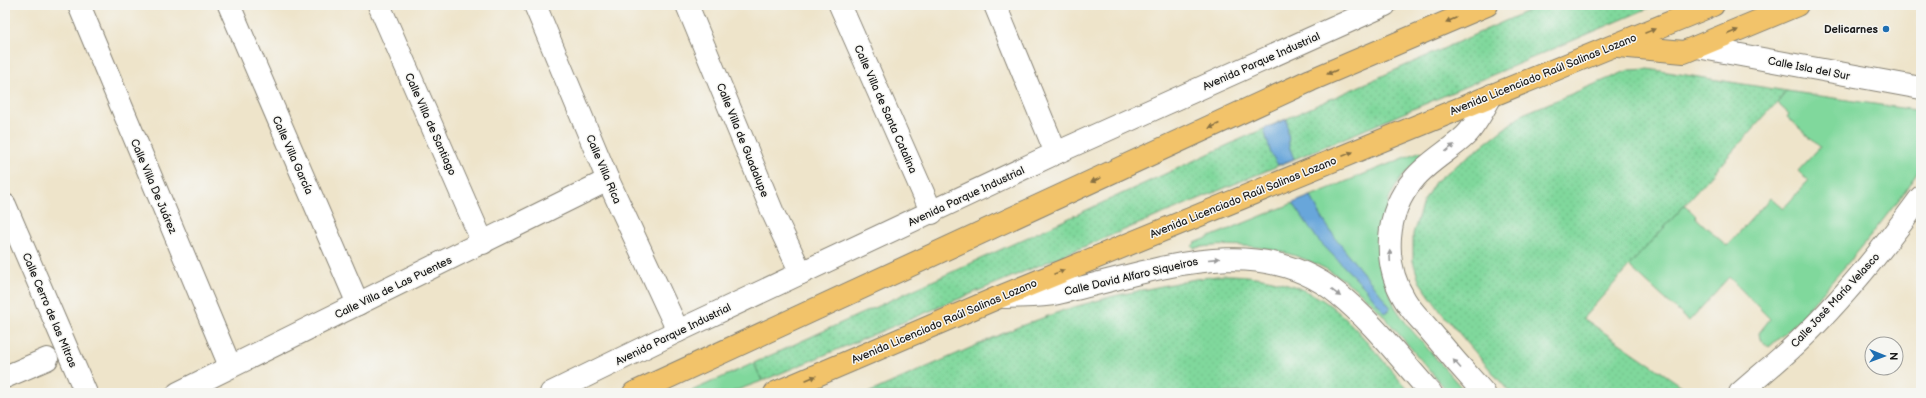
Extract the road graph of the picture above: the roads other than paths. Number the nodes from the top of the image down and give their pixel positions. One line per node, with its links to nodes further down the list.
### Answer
1 (79, 5): 28 (street, Calle Villa De Juárez)
2 (229, 5): 25 (street, Calle Villa García)
3 (379, 5): 22 (street, Calle Villa de Santiago)
4 (535, 5): 18 (street, Calle Villa Rica)
5 (688, 5): 23 (street, Calle Villa de Guadalupe)
6 (840, 5): 21 (street, Calle Villa de Santa Catalina)
7 (995, 5): 17 (street)
8 (1385, 5): 17 (street, Avenida Parque Industrial)
9 (1487, 5): 33 (main road, one-way to 33)
10 (1713, 5): 12 (main road, Avenida Licenciado Raúl Salinas Lozano)
11 (1797, 5): 14 (main road, one-way to 11)
12 (1669, 13): 13 (main road, Avenida Licenciado Raúl Salinas Lozano, one-way to 12); 14 (main road)
13 (1614, 46): 14 (main road); 16 (main road, Avenida Licenciado Raúl Salinas Lozano)
14 (1696, 47): 15 (street, Calle Isla del Sur)
15 (1921, 88)
16 (1492, 95): 24 (main road, Avenida Licenciado Raúl Salinas Lozano, one-way to 16); 36 (street, one-way to 16)
17 (1056, 153): 21 (street, Avenida Parque Industrial)
18 (608, 180): 22 (street, Calle Villa de Las Puentes); 26 (street, Calle Villa Rica)
19 (1921, 197): 37 (street, Calle José María Velasco)
20 (5, 205): 30 (street, Calle Cerro de las Mitras)
21 (932, 213): 23 (street, Avenida Parque Industrial)
22 (483, 243): 25 (street, Calle Villa de Las Puentes)
23 (801, 273): 26 (street, Avenida Parque Industrial)
24 (997, 298): 34 (main road, Avenida Licenciado Raúl Salinas Lozano, one-way to 24); 35 (street, Calle David Alfaro Siqueiros, one-way to 35)
25 (358, 304): 28 (street, Calle Villa de Las Puentes)
26 (678, 331): 32 (street, Avenida Parque Industrial)
27 (46, 359): 29 (street)
28 (230, 366): 31 (street, Calle Villa de Las Puentes)
29 (5, 377)
30 (86, 393)
31 (178, 393)
32 (551, 393)
33 (634, 393)
34 (775, 393)
35 (1431, 393)
36 (1484, 393)
37 (1740, 393)

